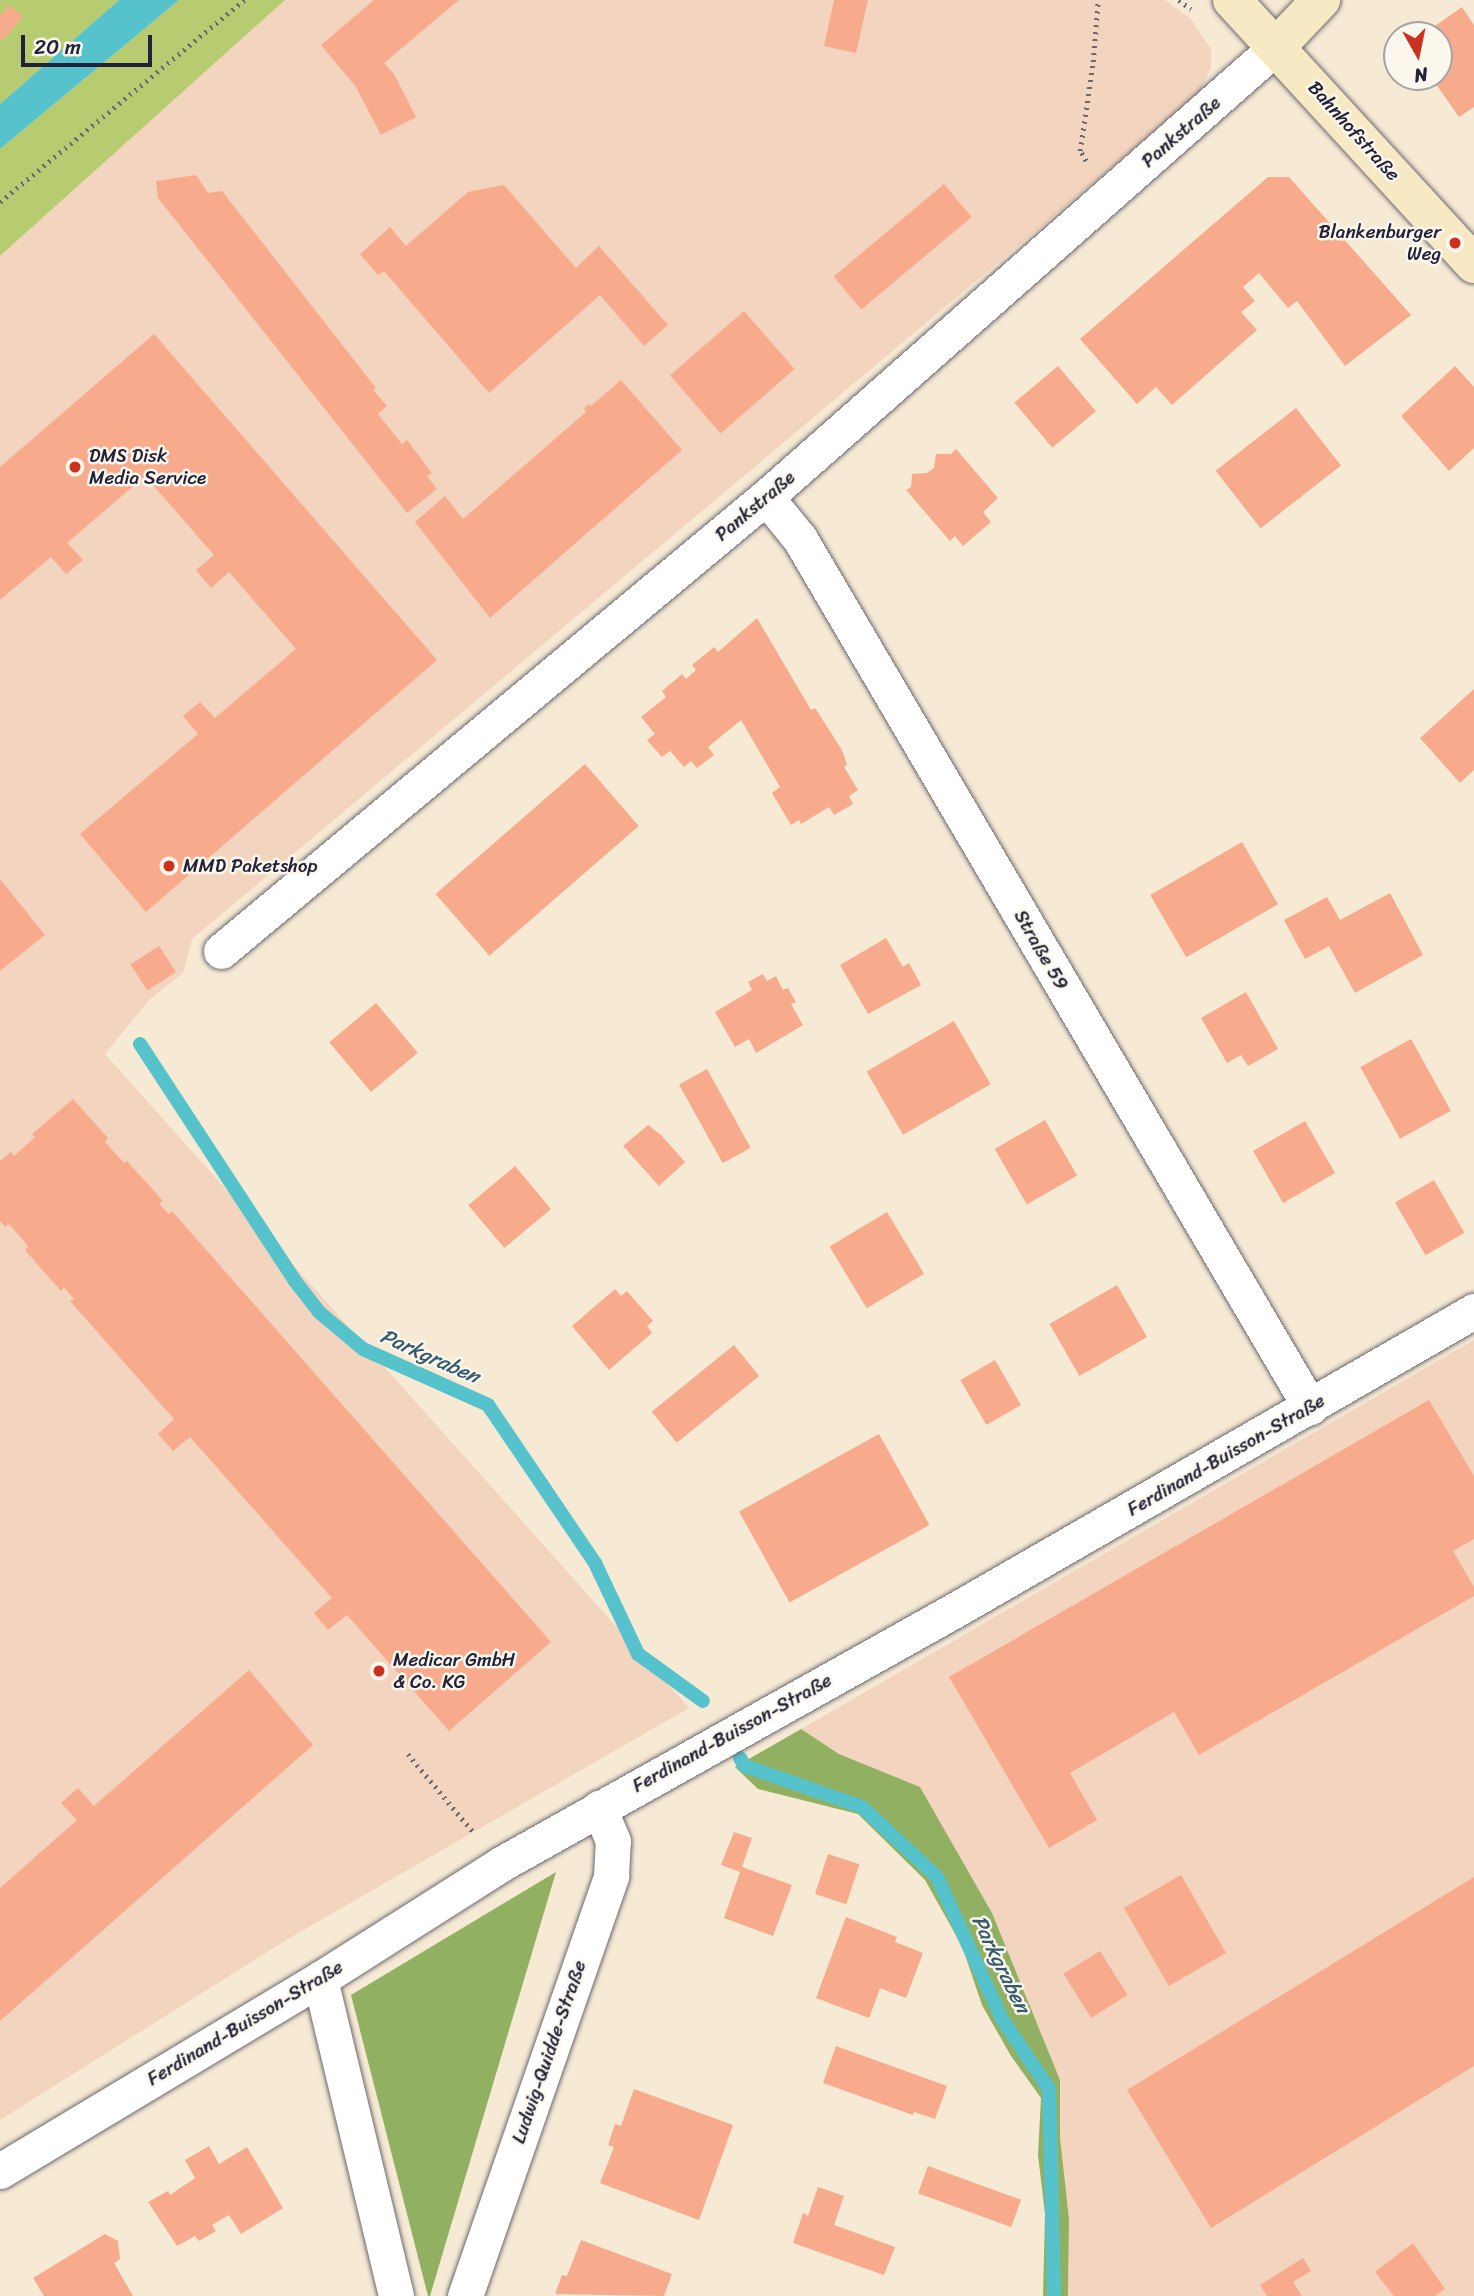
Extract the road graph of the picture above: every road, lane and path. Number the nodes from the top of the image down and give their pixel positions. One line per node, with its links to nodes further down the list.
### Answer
1 (244, 0): 9 (path)
2 (1098, 0): 8 (path)
3 (1179, 0): 6 (path)
4 (1232, 0): 7 (main road, Bahnhofstraße)
5 (1321, 0): 7 (main road)
6 (1185, 4)
7 (1277, 46): 10 (main road, Bahnhofstraße); 11 (street, Pankstraße)
8 (1086, 162)
9 (0, 202)
10 (1474, 264)
11 (766, 497): 12 (street, Pankstraße); 14 (street, Straße 59)
12 (221, 951)
13 (1474, 1311): 14 (street, Ferdinand-Buisson-Straße)
14 (1310, 1408): 16 (street, Ferdinand-Buisson-Straße)
15 (408, 1755): 17 (path)
16 (599, 1808): 17 (street, Ferdinand-Buisson-Straße); 21 (street, Ludwig-Quidde-Straße)
17 (501, 1864): 18 (street, Ferdinand-Buisson-Straße)
18 (320, 1979): 19 (street, Ferdinand-Buisson-Straße); 20 (street)
19 (0, 2171)
20 (396, 2296)
21 (465, 2296)

